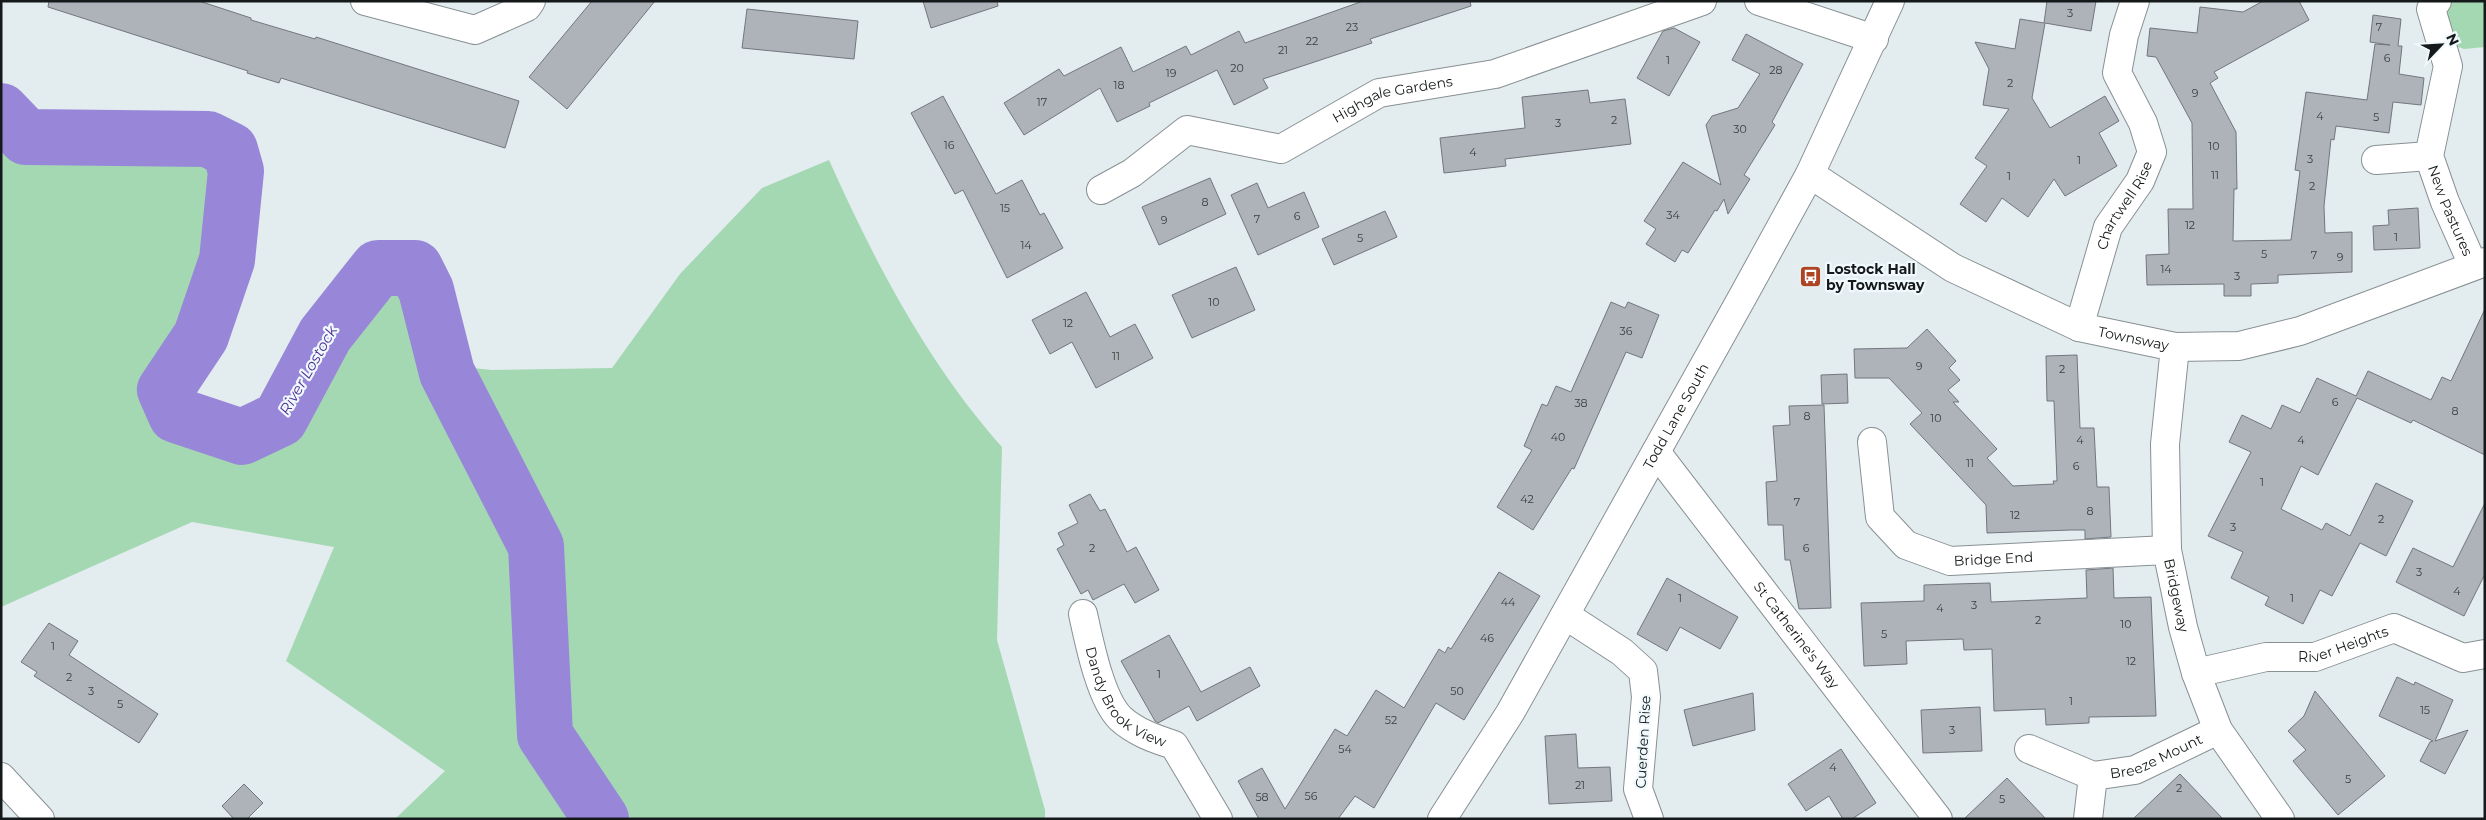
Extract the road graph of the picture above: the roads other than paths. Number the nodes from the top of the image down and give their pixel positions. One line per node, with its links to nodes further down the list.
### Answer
1 (365, 1): 2 (main road)
2 (531, 1)
3 (1702, 1): 12 (main road, Highgale Gardens)
4 (1759, 1): 8 (main road)
5 (1890, 1): 8 (main road, Todd Lane South)
6 (2135, 1): 14 (main road, Chartwell Rise)
7 (2437, 1): 9 (main road, New Pastures)
8 (1874, 39): 11 (main road, Todd Lane South)
9 (2430, 156): 10 (main road, New Pastures); 13 (main road, New Pastures)
10 (2376, 160)
11 (1810, 174): 14 (main road, Townsway); 17 (main road, Todd Lane South)
12 (1101, 190)
13 (2479, 263): 15 (main road, Townsway)
14 (2078, 328): 15 (main road, Townsway)
15 (2175, 347): 18 (main road, Bridgeway)
16 (1872, 442): 18 (main road, Bridge End)
17 (1656, 452): 20 (main road, Todd Lane South); 31 (main road, St Catherine's Way)
18 (2167, 550): 22 (main road, Bridgeway)
19 (1083, 614): 28 (main road, Dandy Brook View)
20 (1565, 615): 29 (main road, Todd Lane South); 30 (main road, Cuerden Rise)
21 (2485, 654): 22 (main road, River Heights)
22 (2196, 673): 23 (main road, Bridgeway)
23 (2218, 730): 25 (main road, Breeze Mount); 33 (main road, Bridgeway)
24 (2029, 750): 25 (main road, Breeze Mount)
25 (2093, 776): 32 (main road, Breeze Mount)
26 (1, 777): 27 (main road)
27 (40, 819)
28 (1218, 819)
29 (1442, 819)
30 (1649, 819)
31 (1938, 819)
32 (2088, 819)
33 (2280, 819)

